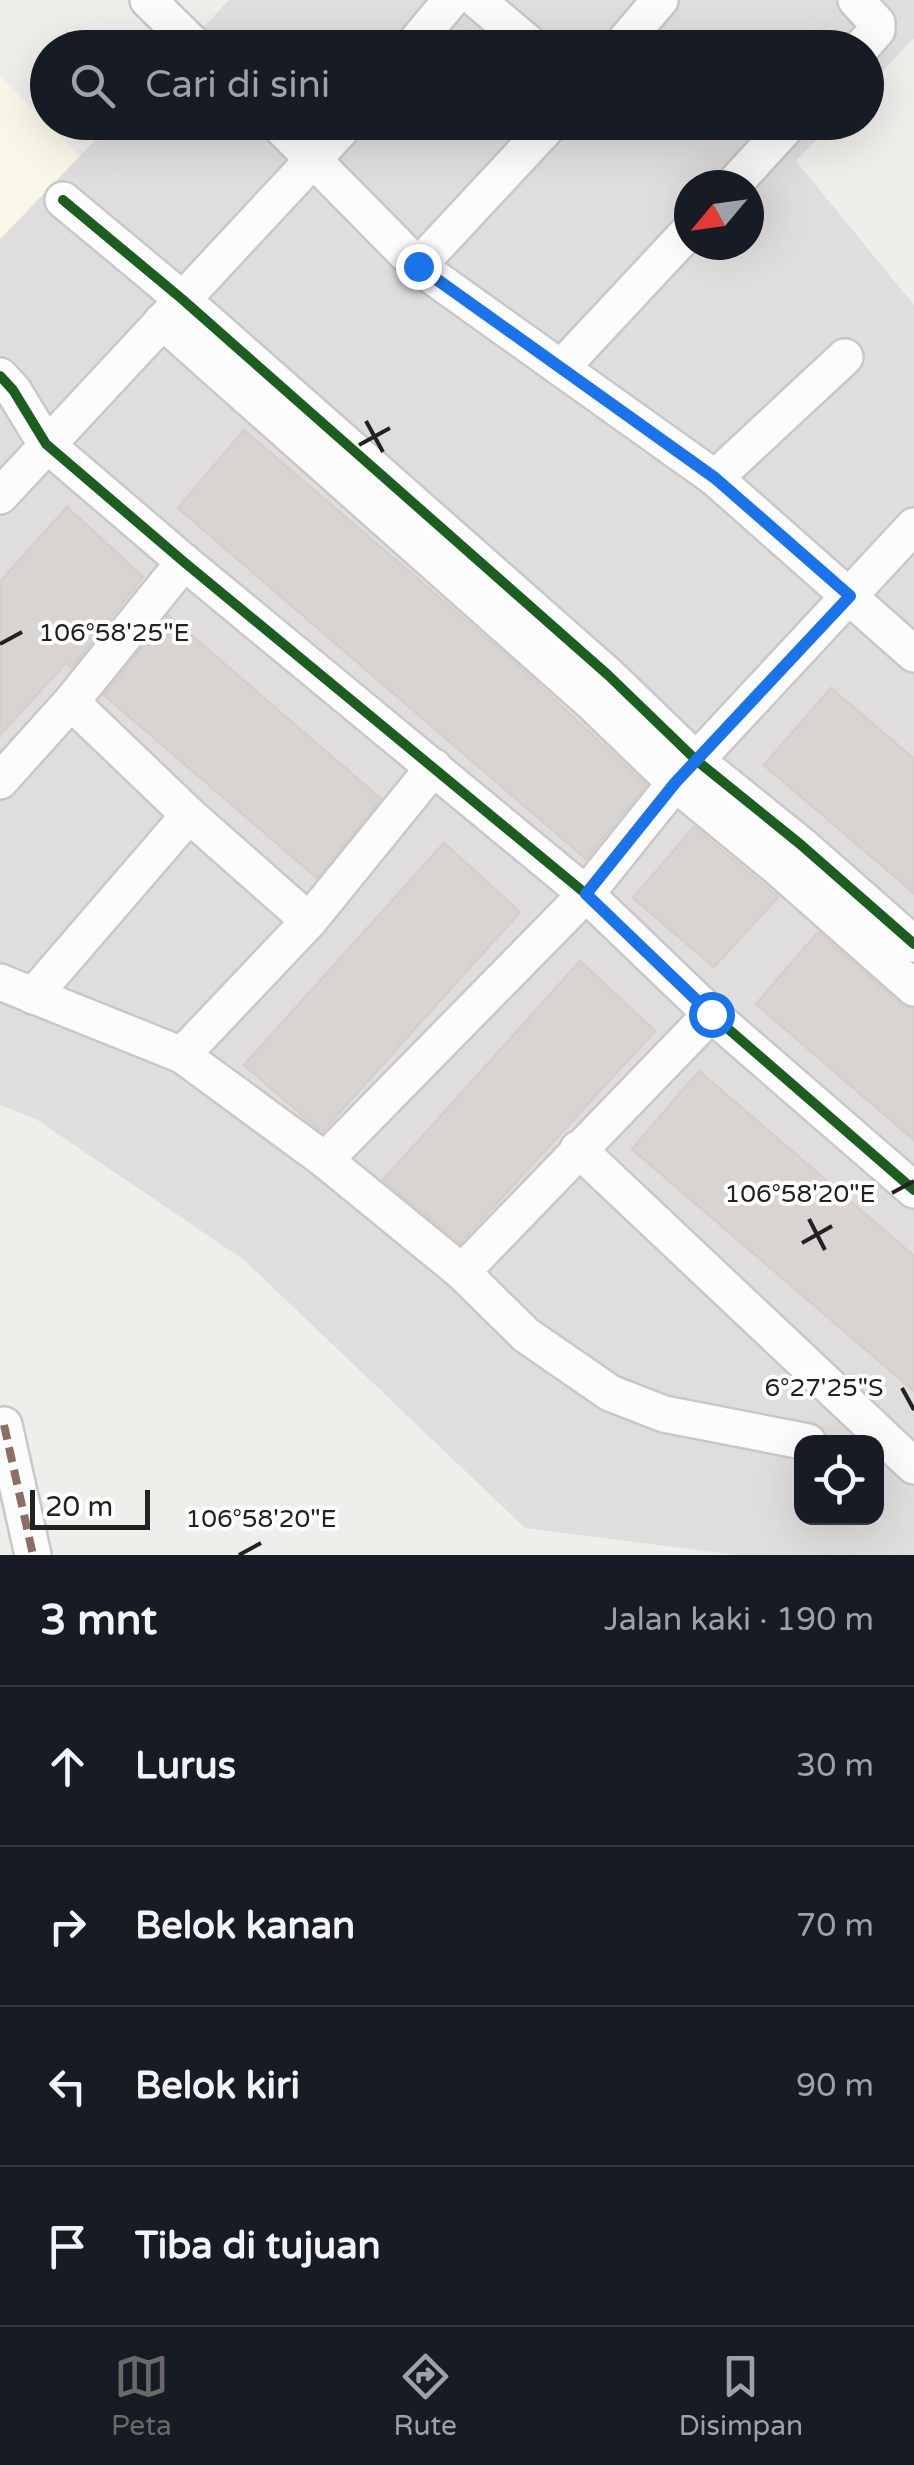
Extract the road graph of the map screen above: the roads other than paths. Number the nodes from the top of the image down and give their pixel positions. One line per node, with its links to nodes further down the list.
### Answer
1 (148, 0): 6 (street)
2 (452, 0): 7 (street)
3 (477, 0): 8 (street)
4 (660, 0): 9 (street)
5 (856, 0): 10 (street)
6 (179, 30)
7 (426, 30)
8 (513, 30)
9 (634, 30)
10 (878, 30)
11 (294, 140): 15 (street)
12 (332, 140): 15 (street)
13 (535, 140): 19 (street)
14 (774, 140): 16 (street)
15 (315, 160): 19 (street); 20 (street)
16 (746, 170)
17 (63, 200): 20 (street)
18 (674, 248): 22 (street)
19 (418, 266): 22 (street)
20 (172, 310): 24 (street); 33 (street)
21 (845, 357): 25 (street)
22 (561, 368): 25 (street)
23 (0, 376): 24 (street)
24 (46, 444): 26 (street); 28 (street)
25 (715, 478): 29 (street)
26 (0, 496)
27 (914, 526): 29 (street)
28 (184, 562): 31 (street); 32 (street)
29 (850, 596): 30 (street); 33 (street)
30 (914, 654)
31 (71, 702): 34 (street); 35 (street)
32 (434, 767): 37 (street); 38 (street)
33 (685, 772): 36 (street); 37 (street)
34 (0, 781)
35 (189, 815): 38 (street); 42 (street)
36 (788, 855): 39 (street); 41 (street)
37 (586, 894): 43 (street); 46 (street)
38 (310, 921): 44 (street)
39 (914, 944)
40 (0, 982): 42 (street)
41 (914, 988)
42 (33, 996): 44 (street)
43 (711, 1014): 45 (street); 47 (street)
44 (182, 1055): 46 (street)
45 (578, 1149): 48 (street); 52 (street)
46 (326, 1160): 48 (street)
47 (914, 1190)
48 (462, 1272): 50 (street)
49 (4, 1425): 53 (street)
50 (794, 1439)
51 (884, 1462): 52 (street)
52 (914, 1469)
53 (33, 1555)

